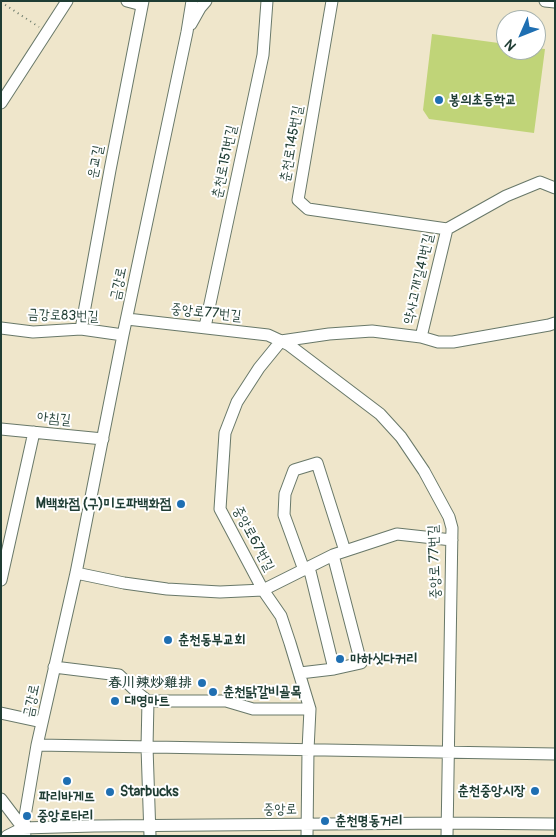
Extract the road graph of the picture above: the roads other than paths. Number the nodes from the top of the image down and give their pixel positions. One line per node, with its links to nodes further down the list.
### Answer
1 (67, 1): 11 (street)
2 (127, 1): 9 (street)
3 (192, 1): 10 (street, 금강로)
4 (206, 1): 10 (street)
5 (267, 1): 16 (street, 춘천로151번길)
6 (332, 1): 13 (street, 춘천로145번길)
7 (545, 1): 8 (street)
8 (555, 2)
9 (143, 3): 18 (street, 운교길)
10 (187, 32): 14 (street, 금강로)
11 (1, 103)
12 (555, 188): 13 (street, 약사고개길41번길)
13 (447, 229): 20 (street, 약사고개길41번길)
14 (127, 319): 16 (street, 중앙로77번길); 19 (street, 금강로)
15 (555, 322): 20 (street)
16 (205, 327): 21 (street, 중앙로77번길)
17 (1, 328): 18 (street, 금강로83번길)
18 (81, 329): 19 (street, 금강로83번길)
19 (123, 335): 24 (street, 금강로)
20 (421, 336): 21 (street)
21 (281, 341): 25 (street, 중앙로 77번길); 31 (street, 중앙로67번길)
22 (1, 429): 23 (street, 아침길)
23 (34, 432): 24 (street, 아침길); 30 (street)
24 (103, 439): 29 (street, 금강로)
25 (452, 540): 26 (street); 42 (street, 중앙로 77번길)
26 (345, 551): 27 (street); 28 (street)
27 (333, 555): 28 (street); 33 (street)
28 (307, 568): 31 (street); 33 (street)
29 (76, 573): 31 (street); 32 (street, 금강로)
30 (1, 580)
31 (263, 590): 34 (street, 중앙로67번길)
32 (54, 667): 35 (street); 38 (street, 금강로)
33 (334, 669): 34 (street)
34 (300, 673): 36 (street, 중앙로67번길)
35 (148, 701): 36 (street); 40 (street)
36 (310, 709): 41 (street, 중앙로67번길)
37 (1, 713): 38 (street)
38 (42, 722): 39 (street, 금강로)
39 (37, 745): 40 (street); 49 (street, 금강로)
40 (147, 747): 41 (street); 48 (street)
41 (308, 750): 42 (street); 47 (street, 중앙로67번길)
42 (449, 752): 43 (street); 45 (street, 중앙로 77번길)
43 (555, 754)
44 (1, 799): 49 (street)
45 (447, 823): 46 (street, 중앙로); 47 (street, 중앙로); 51 (street, 중앙로 77번길)
46 (555, 824)
47 (307, 830): 48 (street, 중앙로)
48 (149, 831): 49 (street, 중앙로)
49 (24, 832): 50 (street, 중앙로)
50 (7, 836)
51 (447, 836)

